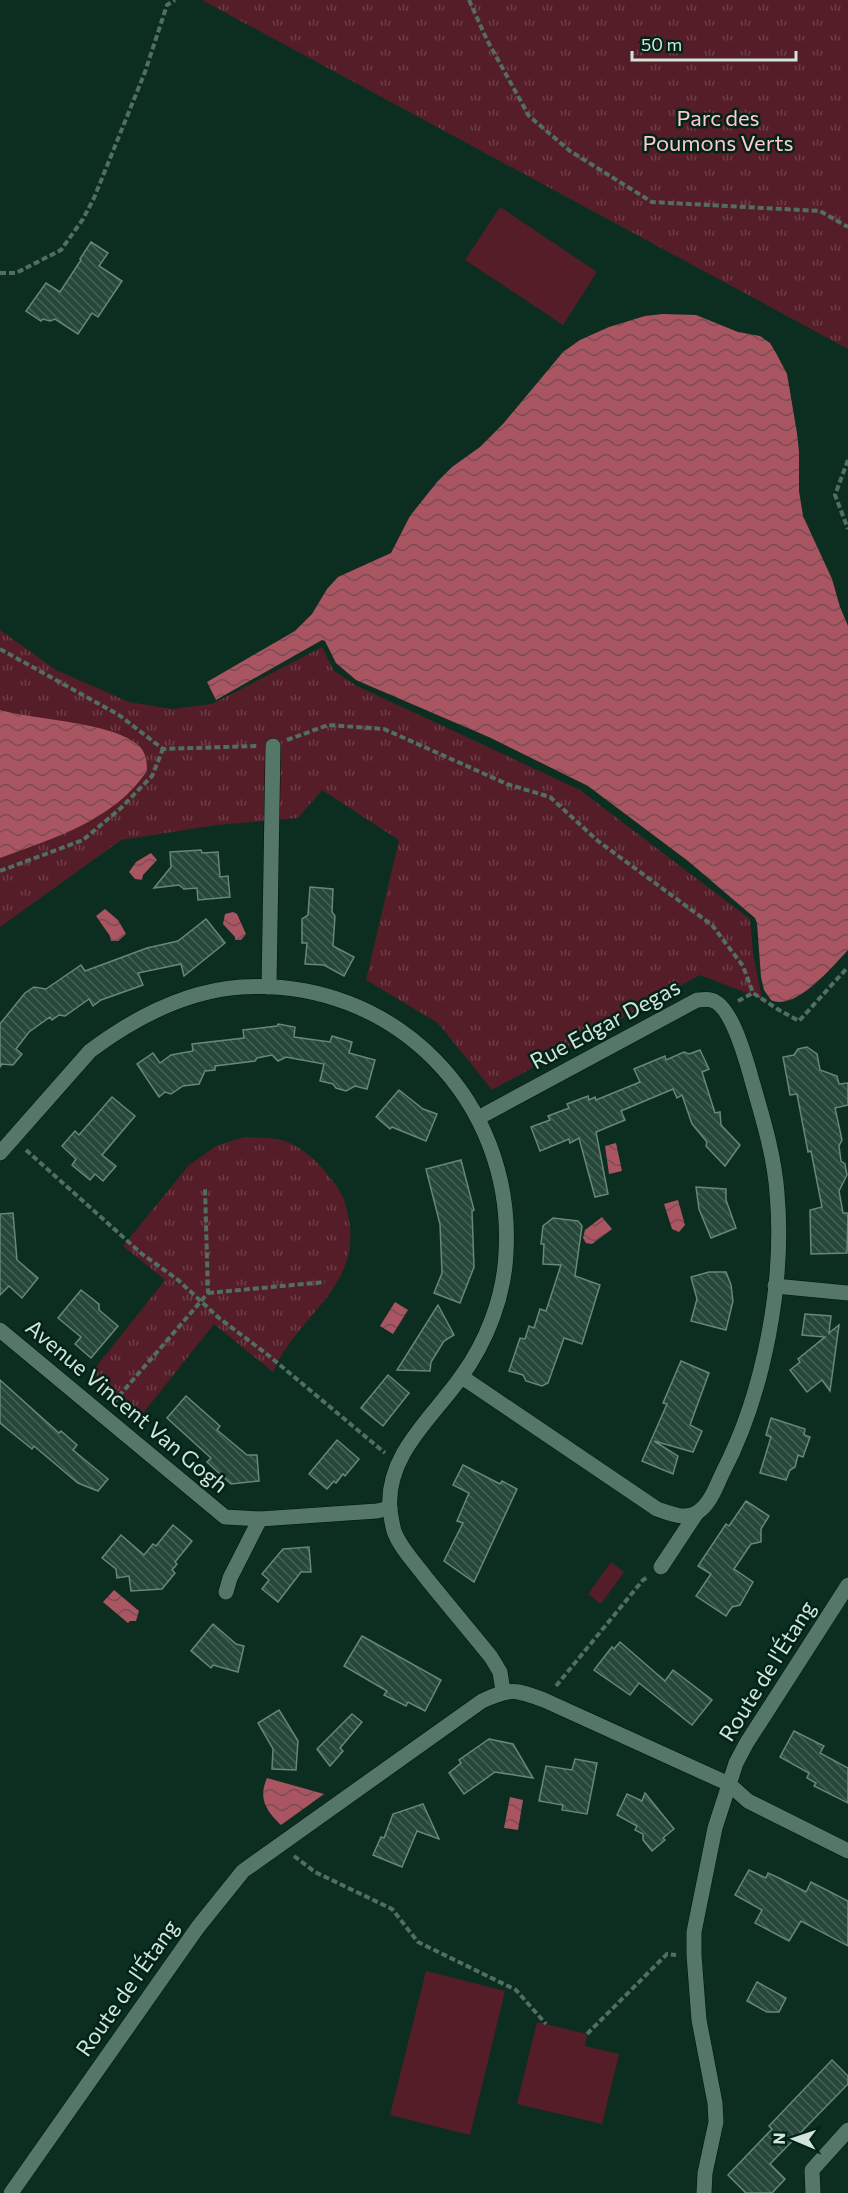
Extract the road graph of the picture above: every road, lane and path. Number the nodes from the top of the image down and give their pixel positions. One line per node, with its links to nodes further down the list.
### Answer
1 (176, 0): 4 (path)
2 (469, 0): 3 (path)
3 (848, 227)
4 (0, 273)
5 (848, 460): 6 (path)
6 (848, 529)
7 (0, 649): 9 (path)
8 (273, 746): 9 (path); 11 (path); 12 (street)
9 (163, 749): 10 (path)
10 (0, 871)
11 (848, 966)
12 (269, 987): 13 (street); 14 (street)
13 (478, 1118): 18 (street, Rue Edgar Degas); 23 (street)
14 (12, 1138): 15 (street); 21 (path)
15 (0, 1153)
16 (205, 1189): 19 (path)
17 (325, 1282): 19 (path)
18 (775, 1286): 20 (street); 27 (street, Rue Edgar Degas)
19 (208, 1293): 21 (path)
20 (848, 1293)
21 (201, 1301): 24 (path); 25 (path)
22 (0, 1330): 24 (street, Avenue Vincent Van Gogh)
23 (462, 1377): 25 (street); 27 (street)
24 (102, 1415): 28 (street, Avenue Vincent Van Gogh)
25 (398, 1463): 26 (street)
26 (390, 1508): 28 (street, Avenue Vincent Van Gogh); 32 (street)
27 (696, 1514): 29 (street, Rue Edgar Degas)
28 (260, 1519): 31 (street)
29 (661, 1567): 33 (path)
30 (848, 1585): 34 (street, Route de l'Étang)
31 (226, 1592)
32 (503, 1691): 33 (street); 35 (street, Route de l'Étang)
33 (544, 1700): 34 (street)
34 (729, 1784): 36 (street); 37 (street, Route de l'Étang)
35 (280, 1844): 38 (path); 41 (street, Route de l'Étang)
36 (848, 1851)
37 (694, 1955): 39 (path); 42 (street, Route de l'Étang)
38 (546, 2024)
39 (587, 2034)
40 (848, 2130): 43 (street)
41 (10, 2193)
42 (704, 2193)
43 (813, 2193)

